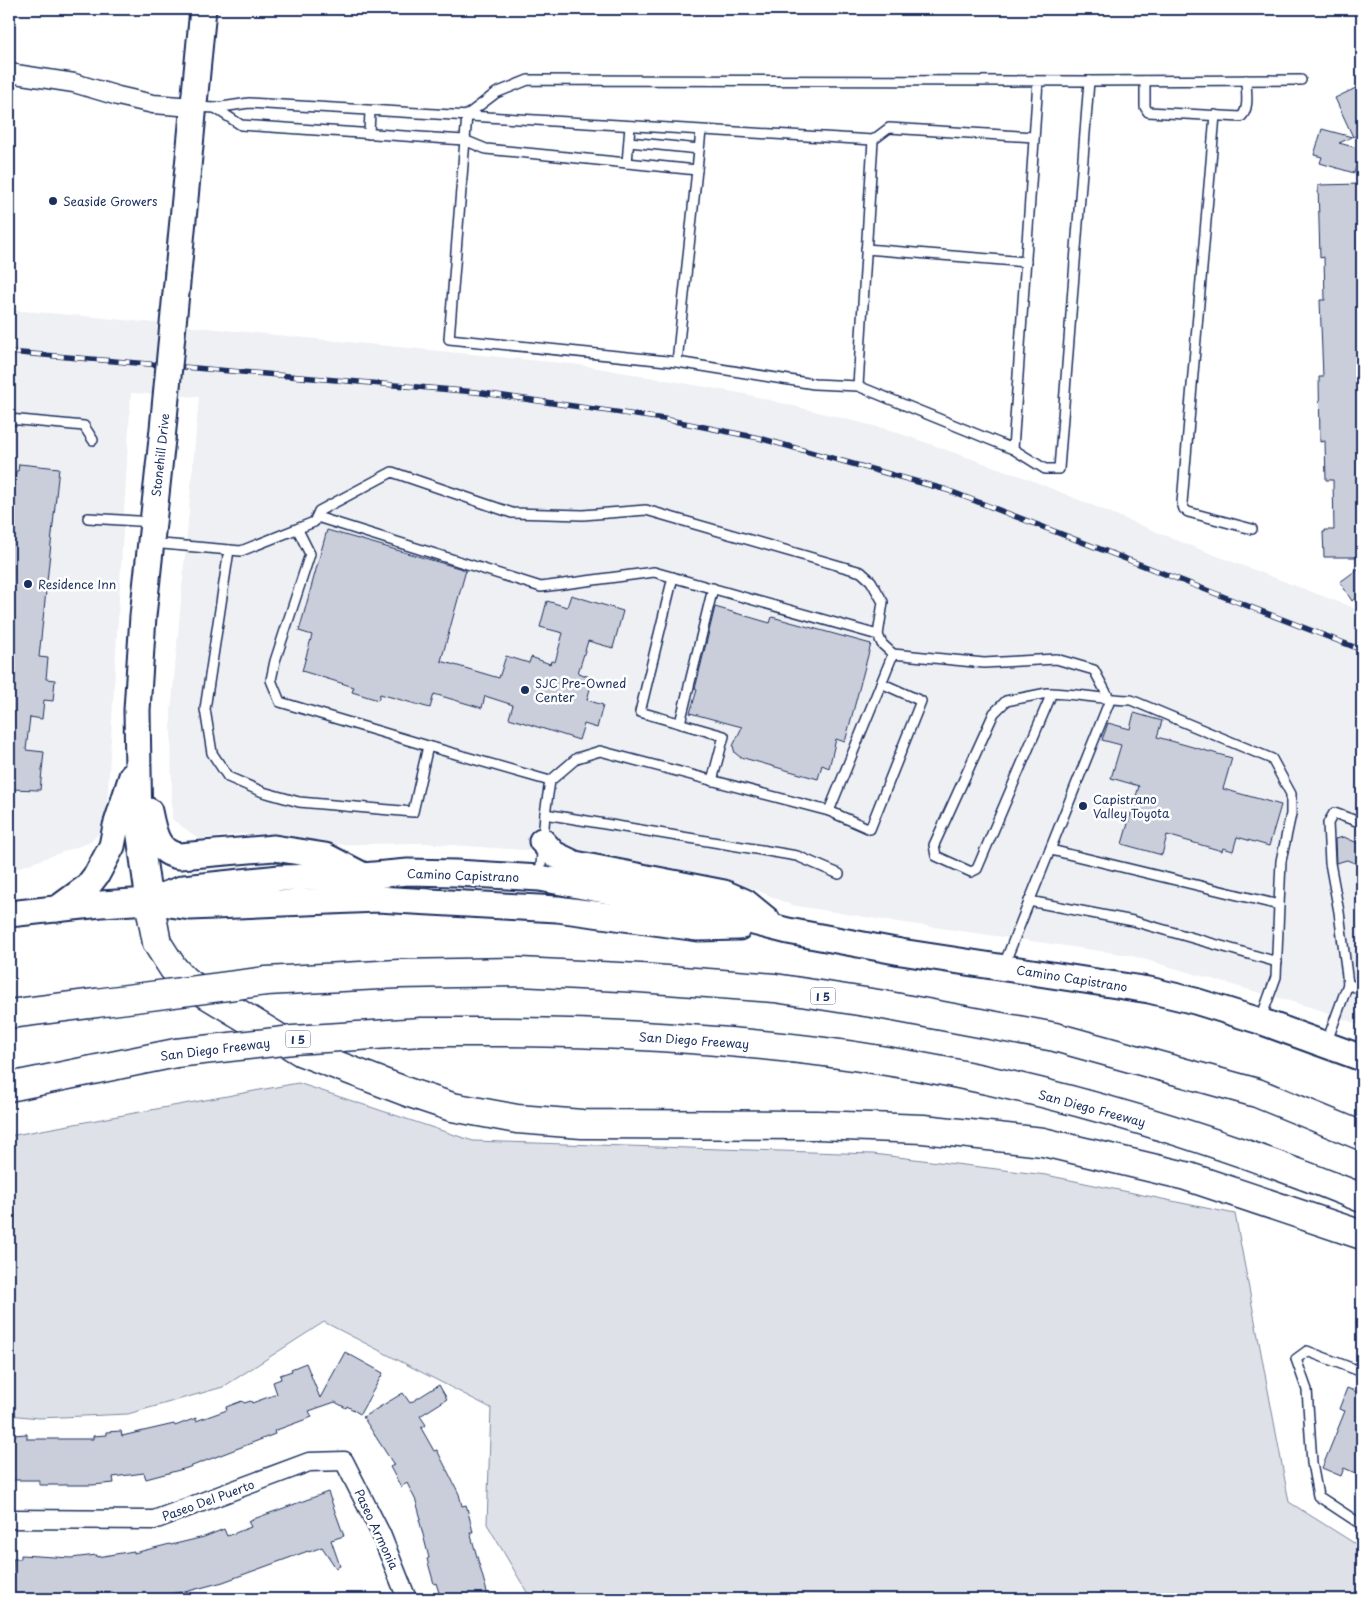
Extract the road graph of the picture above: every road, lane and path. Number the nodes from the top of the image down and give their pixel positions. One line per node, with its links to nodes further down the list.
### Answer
1 (203, 9): 8 (main road, Stonehill Drive)
2 (9, 73): 8 (street)
3 (1246, 80): 4 (lane); 7 (lane); 11 (lane)
4 (1301, 80)
5 (1038, 81): 6 (lane); 10 (lane); 15 (lane)
6 (1089, 81): 7 (lane); 28 (lane)
7 (1145, 81): 11 (lane)
8 (204, 108): 9 (lane); 14 (lane); 33 (main road, Stonehill Drive, bridge)
9 (370, 111): 10 (lane); 14 (lane)
10 (467, 115): 12 (lane); 16 (lane)
11 (1215, 115): 31 (lane)
12 (630, 126): 13 (lane); 18 (lane)
13 (701, 131): 17 (lane); 19 (lane)
14 (369, 134): 16 (lane)
15 (1034, 137): 17 (lane); 23 (lane)
16 (464, 140): 20 (lane); 24 (lane)
17 (873, 140): 22 (lane)
18 (629, 142): 19 (lane); 20 (lane)
19 (700, 149): 21 (lane)
20 (627, 163): 21 (lane)
21 (697, 170): 24 (lane)
22 (866, 249): 23 (lane); 25 (lane)
23 (1026, 262): 28 (lane)
24 (677, 362): 25 (lane)
25 (858, 386): 28 (lane)
26 (9, 418): 27 (lane)
27 (93, 440)
28 (1013, 449)
29 (317, 517): 32 (lane); 35 (lane); 37 (lane)
30 (88, 518): 33 (lane)
31 (1252, 529)
32 (298, 530): 34 (lane); 43 (lane)
33 (152, 532): 34 (lane); 44 (main road, Stonehill Drive)
34 (229, 550): 43 (lane)
35 (673, 577): 36 (lane); 42 (lane)
36 (713, 588): 37 (lane); 42 (lane)
37 (878, 635): 38 (lane)
38 (893, 654): 39 (lane); 41 (lane)
39 (882, 684): 47 (lane); 47 (lane)
40 (1052, 693): 40 (lane); 41 (lane)
41 (1110, 700): 51 (lane); 59 (lane)
42 (680, 723): 45 (lane)
43 (428, 746): 46 (lane)
44 (138, 757): 53 (main road); 57 (main road, Stonehill Drive); 60 (main road)
45 (712, 780): 46 (lane); 47 (lane)
46 (550, 781): 48 (lane)
47 (829, 811)
48 (545, 814): 50 (lane); 52 (lane)
49 (1362, 823): 66 (lane)
50 (542, 842): 54 (lane); 63 (main road)
51 (1051, 850): 58 (lane); 59 (lane)
52 (839, 874)
53 (363, 876): 54 (main road, Camino Capistrano); 57 (main road, Camino Capistrano)
54 (540, 878): 56 (main road); 62 (main road); 63 (main road, Camino Capistrano)
55 (9, 898): 60 (main road)
56 (377, 899): 57 (main road, Camino Capistrano); 62 (main road, Camino Capistrano)
57 (149, 901): 60 (main road, Camino Capistrano); 75 (highway)
58 (1029, 902): 64 (lane); 65 (lane)
59 (1279, 905): 64 (lane)
60 (57, 909): 61 (main road, Camino Capistrano)
61 (9, 914)
62 (726, 927): 63 (main road, Camino Capistrano)
63 (775, 927): 65 (main road, Camino Capistrano)
64 (1277, 962): 69 (lane)
65 (1003, 968): 69 (main road, Camino Capistrano)
66 (1348, 984): 67 (lane); 70 (lane)
67 (1362, 990)
68 (9, 1014): 73 (highway, I 5, bridge)
69 (1260, 1021): 70 (main road, Camino Capistrano)
70 (1326, 1044): 71 (main road, Camino Capistrano)
71 (1362, 1058)
72 (9, 1087): 74 (highway, San Diego Freeway / I 5, bridge)
73 (1362, 1136)
74 (1362, 1198)
75 (1362, 1235)
76 (1362, 1372): 79 (lane)
77 (344, 1461): 78 (street, Paseo Del Puerto); 80 (street, Paseo Armonia)
78 (9, 1519)
79 (1362, 1525)
80 (407, 1599)

